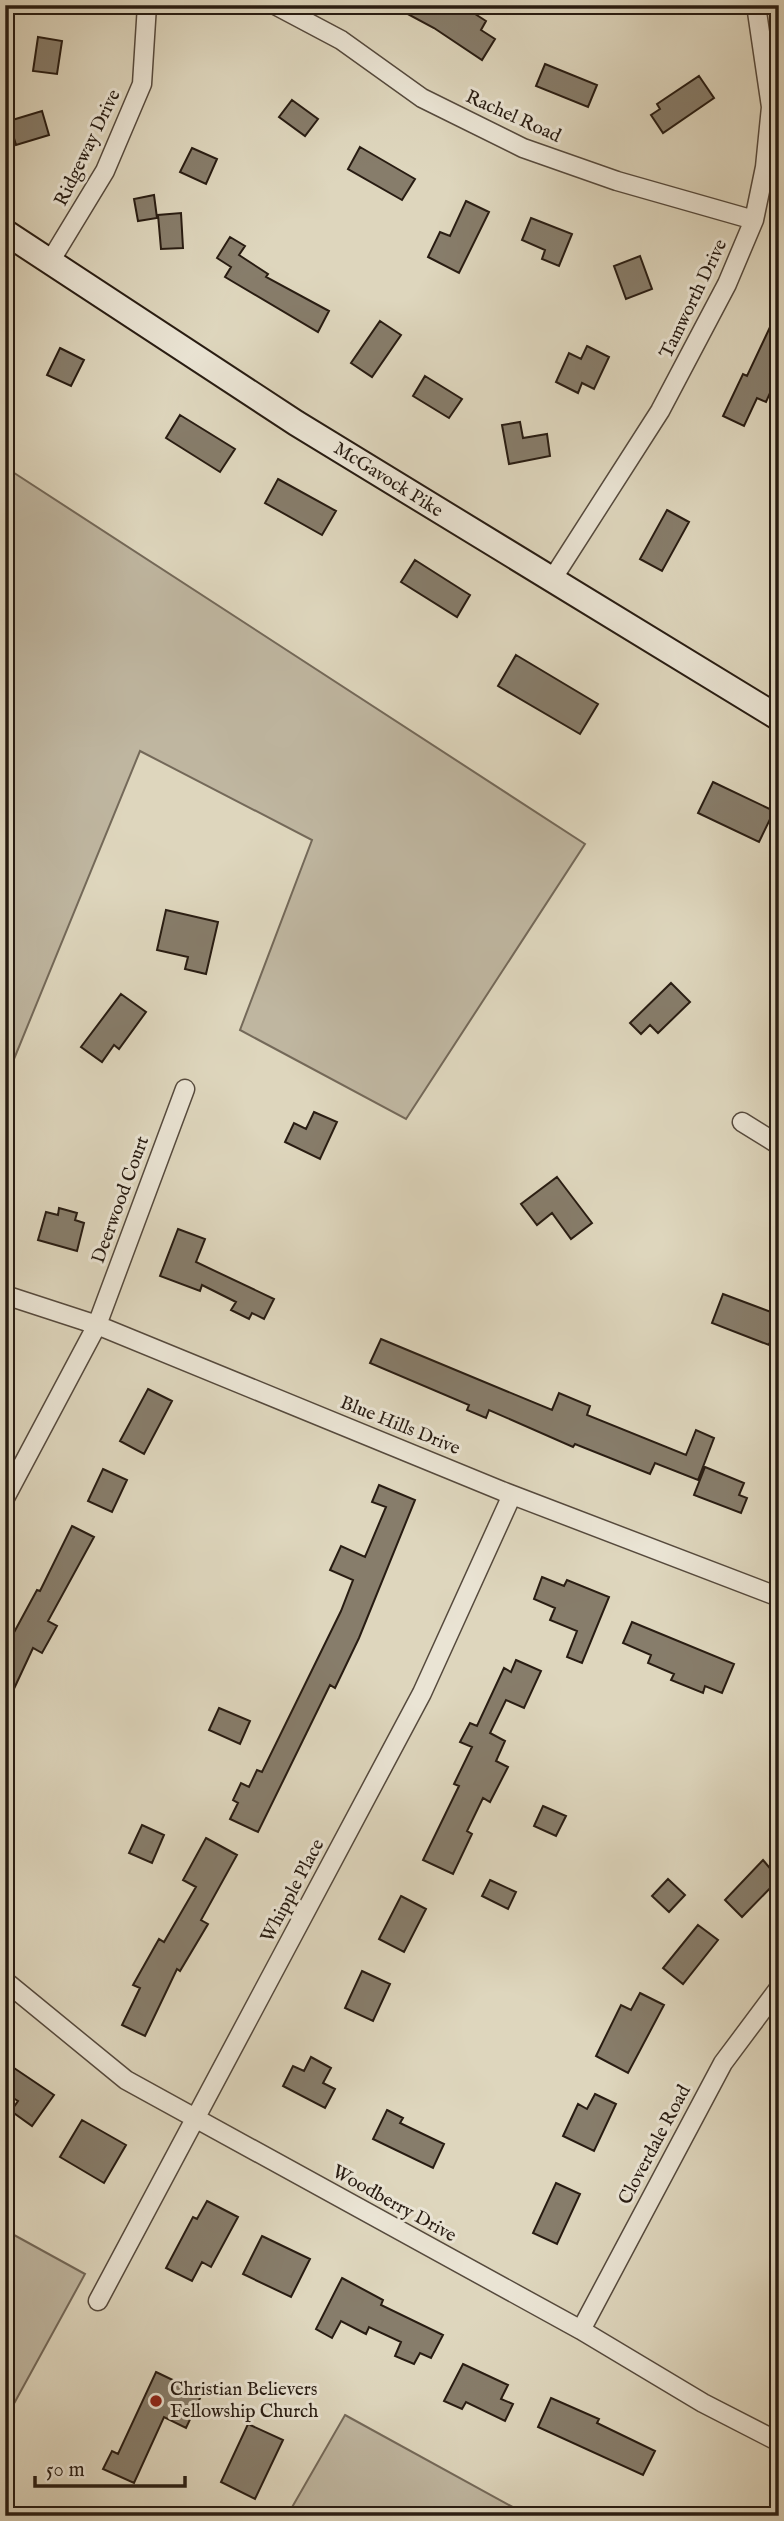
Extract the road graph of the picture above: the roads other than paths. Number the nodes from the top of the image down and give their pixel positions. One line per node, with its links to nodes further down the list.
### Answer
1 (147, 5): 6 (street, Ridgeway Drive)
2 (275, 5): 4 (street, Rachel Road)
3 (756, 5): 4 (street, Tamworth Drive)
4 (754, 220): 7 (street, Tamworth Drive)
5 (5, 232): 6 (main road, McGavock Pike)
6 (51, 260): 7 (main road, McGavock Pike)
7 (553, 578): 8 (main road, McGavock Pike)
8 (779, 718)
9 (185, 1089): 13 (street, Deerwood Court)
10 (742, 1122): 11 (street)
11 (779, 1145)
12 (5, 1295): 13 (street, Blue Hills Drive)
13 (97, 1325): 14 (street, Blue Hills Drive); 15 (street, Deerwood Court)
14 (512, 1495): 16 (street, Blue Hills Drive); 19 (street, Whipple Place)
15 (5, 1498)
16 (779, 1597)
17 (5, 1981): 19 (street, Woodberry Drive)
18 (779, 1988): 21 (street, Cloverdale Road)
19 (195, 2119): 20 (street, Whipple Place); 21 (street, Woodberry Drive)
20 (98, 2301)
21 (581, 2330): 22 (street, Woodberry Drive)
22 (779, 2442)

